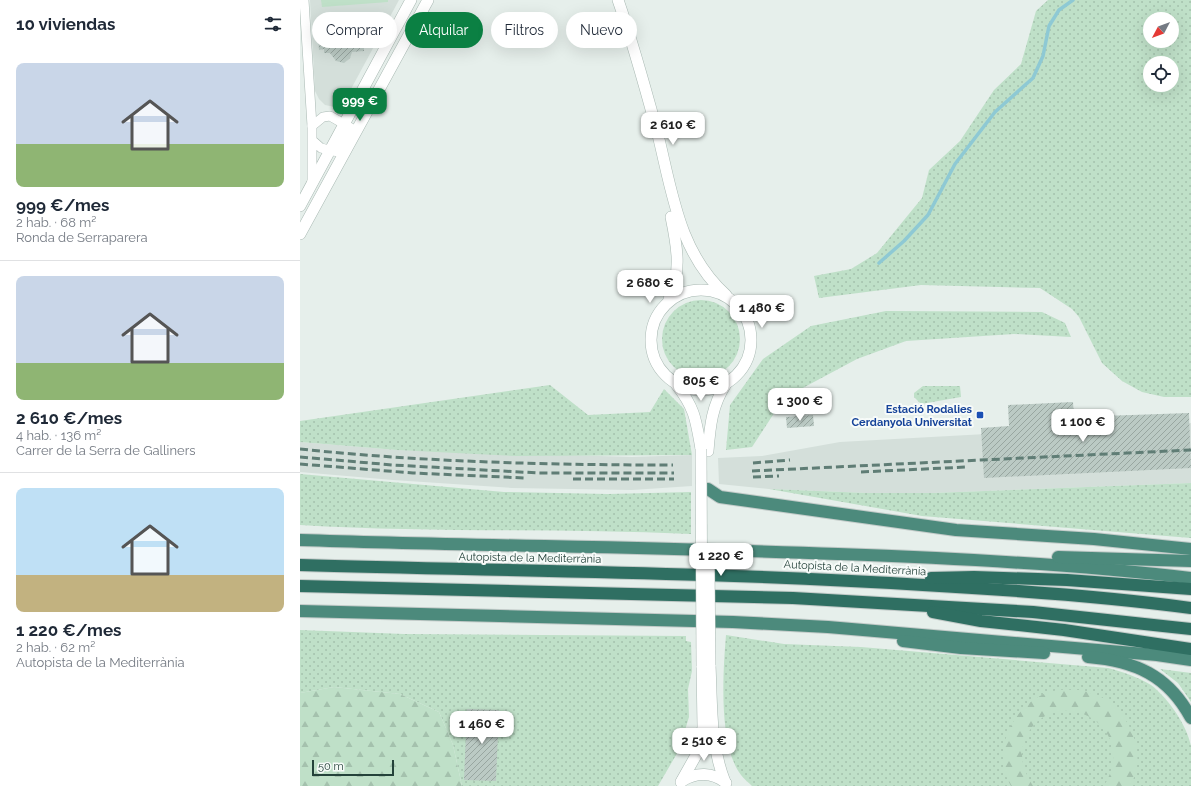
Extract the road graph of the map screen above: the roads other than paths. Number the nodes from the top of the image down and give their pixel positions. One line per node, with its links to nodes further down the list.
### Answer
1 (304, 0): 10 (street)
2 (411, 0): 9 (street)
3 (428, 0): 7 (street)
4 (432, 0): 7 (street)
5 (612, 0): 18 (street)
6 (618, 0): 17 (street)
7 (384, 82): 8 (street)
8 (376, 92): 9 (street); 14 (street)
9 (348, 125): 10 (street); 12 (street)
10 (312, 126): 11 (street)
11 (312, 140): 12 (street); 13 (street)
12 (334, 151): 13 (street); 14 (street)
13 (312, 184): 15 (street)
14 (322, 195): 16 (street)
15 (300, 206)
16 (300, 234)
17 (726, 295): 18 (street); 20 (street)
18 (670, 299): 19 (street)
19 (676, 384): 20 (street); 21 (street)
20 (726, 384): 21 (street)
21 (704, 450): 22 (street); 39 (street, bridge)
22 (708, 489): 24 (highway); 39 (street, bridge)
23 (300, 540): 25 (highway)
24 (1191, 549)
25 (973, 559): 26 (highway); 28 (highway)
26 (1191, 561)
27 (300, 566): 29 (highway, Autopista de la Mediterrània)
28 (1191, 578)
29 (863, 581): 31 (highway); 33 (highway, Autopista de la Mediterrània)
30 (300, 586): 32 (highway)
31 (1191, 589)
32 (884, 603): 36 (highway); 37 (highway)
33 (1191, 608)
34 (300, 611): 35 (highway)
35 (828, 627): 38 (highway); 40 (highway)
36 (1191, 629)
37 (1191, 650)
38 (1191, 660)
39 (706, 666): 41 (street); 42 (street)
40 (1191, 718)
41 (679, 784): 42 (street)
42 (727, 784)

